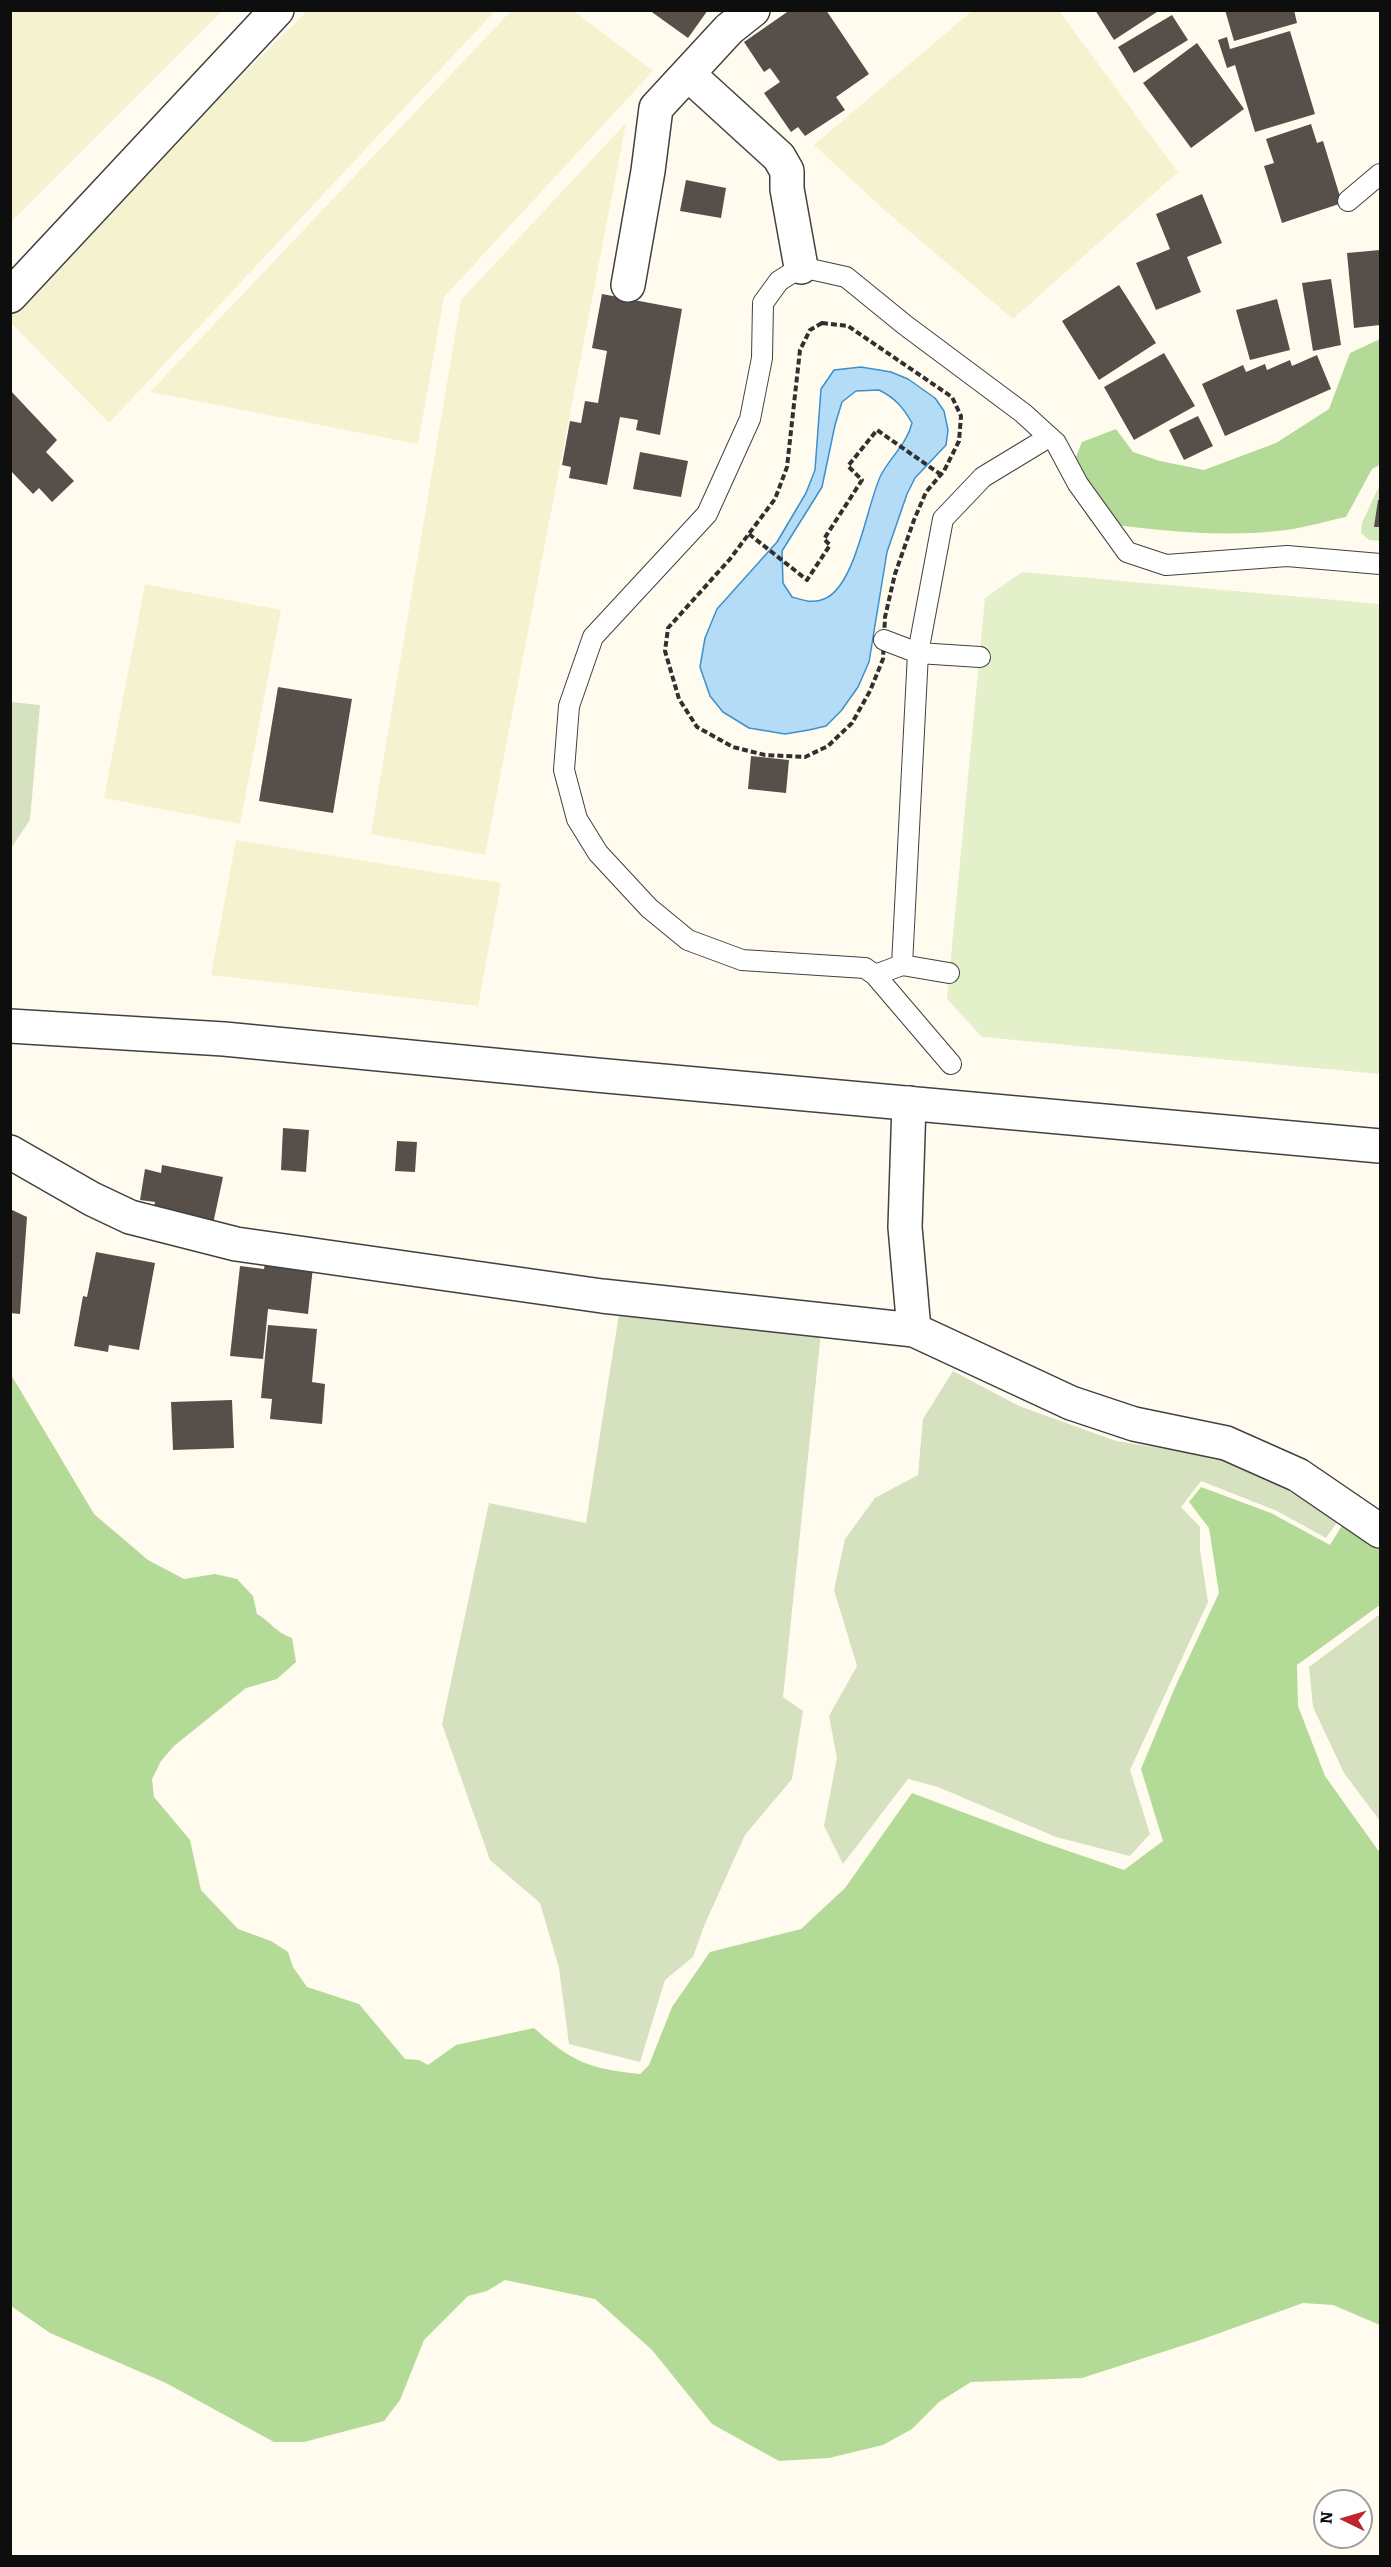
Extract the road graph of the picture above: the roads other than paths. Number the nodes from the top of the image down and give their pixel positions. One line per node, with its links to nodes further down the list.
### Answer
1 (276, 10): 8 (street)
2 (753, 10): 3 (street)
3 (688, 74): 6 (street); 7 (street)
4 (1380, 174): 5 (lane)
5 (1348, 201)
6 (801, 267): 9 (lane); 16 (lane)
7 (628, 285)
8 (10, 296)
9 (1049, 437): 10 (lane); 12 (lane)
10 (1380, 564)
11 (884, 640): 12 (lane)
12 (918, 653): 13 (lane); 14 (lane)
13 (980, 657)
14 (902, 965): 15 (lane); 16 (lane)
15 (949, 973)
16 (875, 975): 18 (lane)
17 (10, 1026): 19 (street)
18 (951, 1064)
19 (909, 1103): 20 (street); 22 (street)
20 (1380, 1146)
21 (10, 1152): 22 (street)
22 (914, 1330): 23 (street)
23 (1380, 1531)

